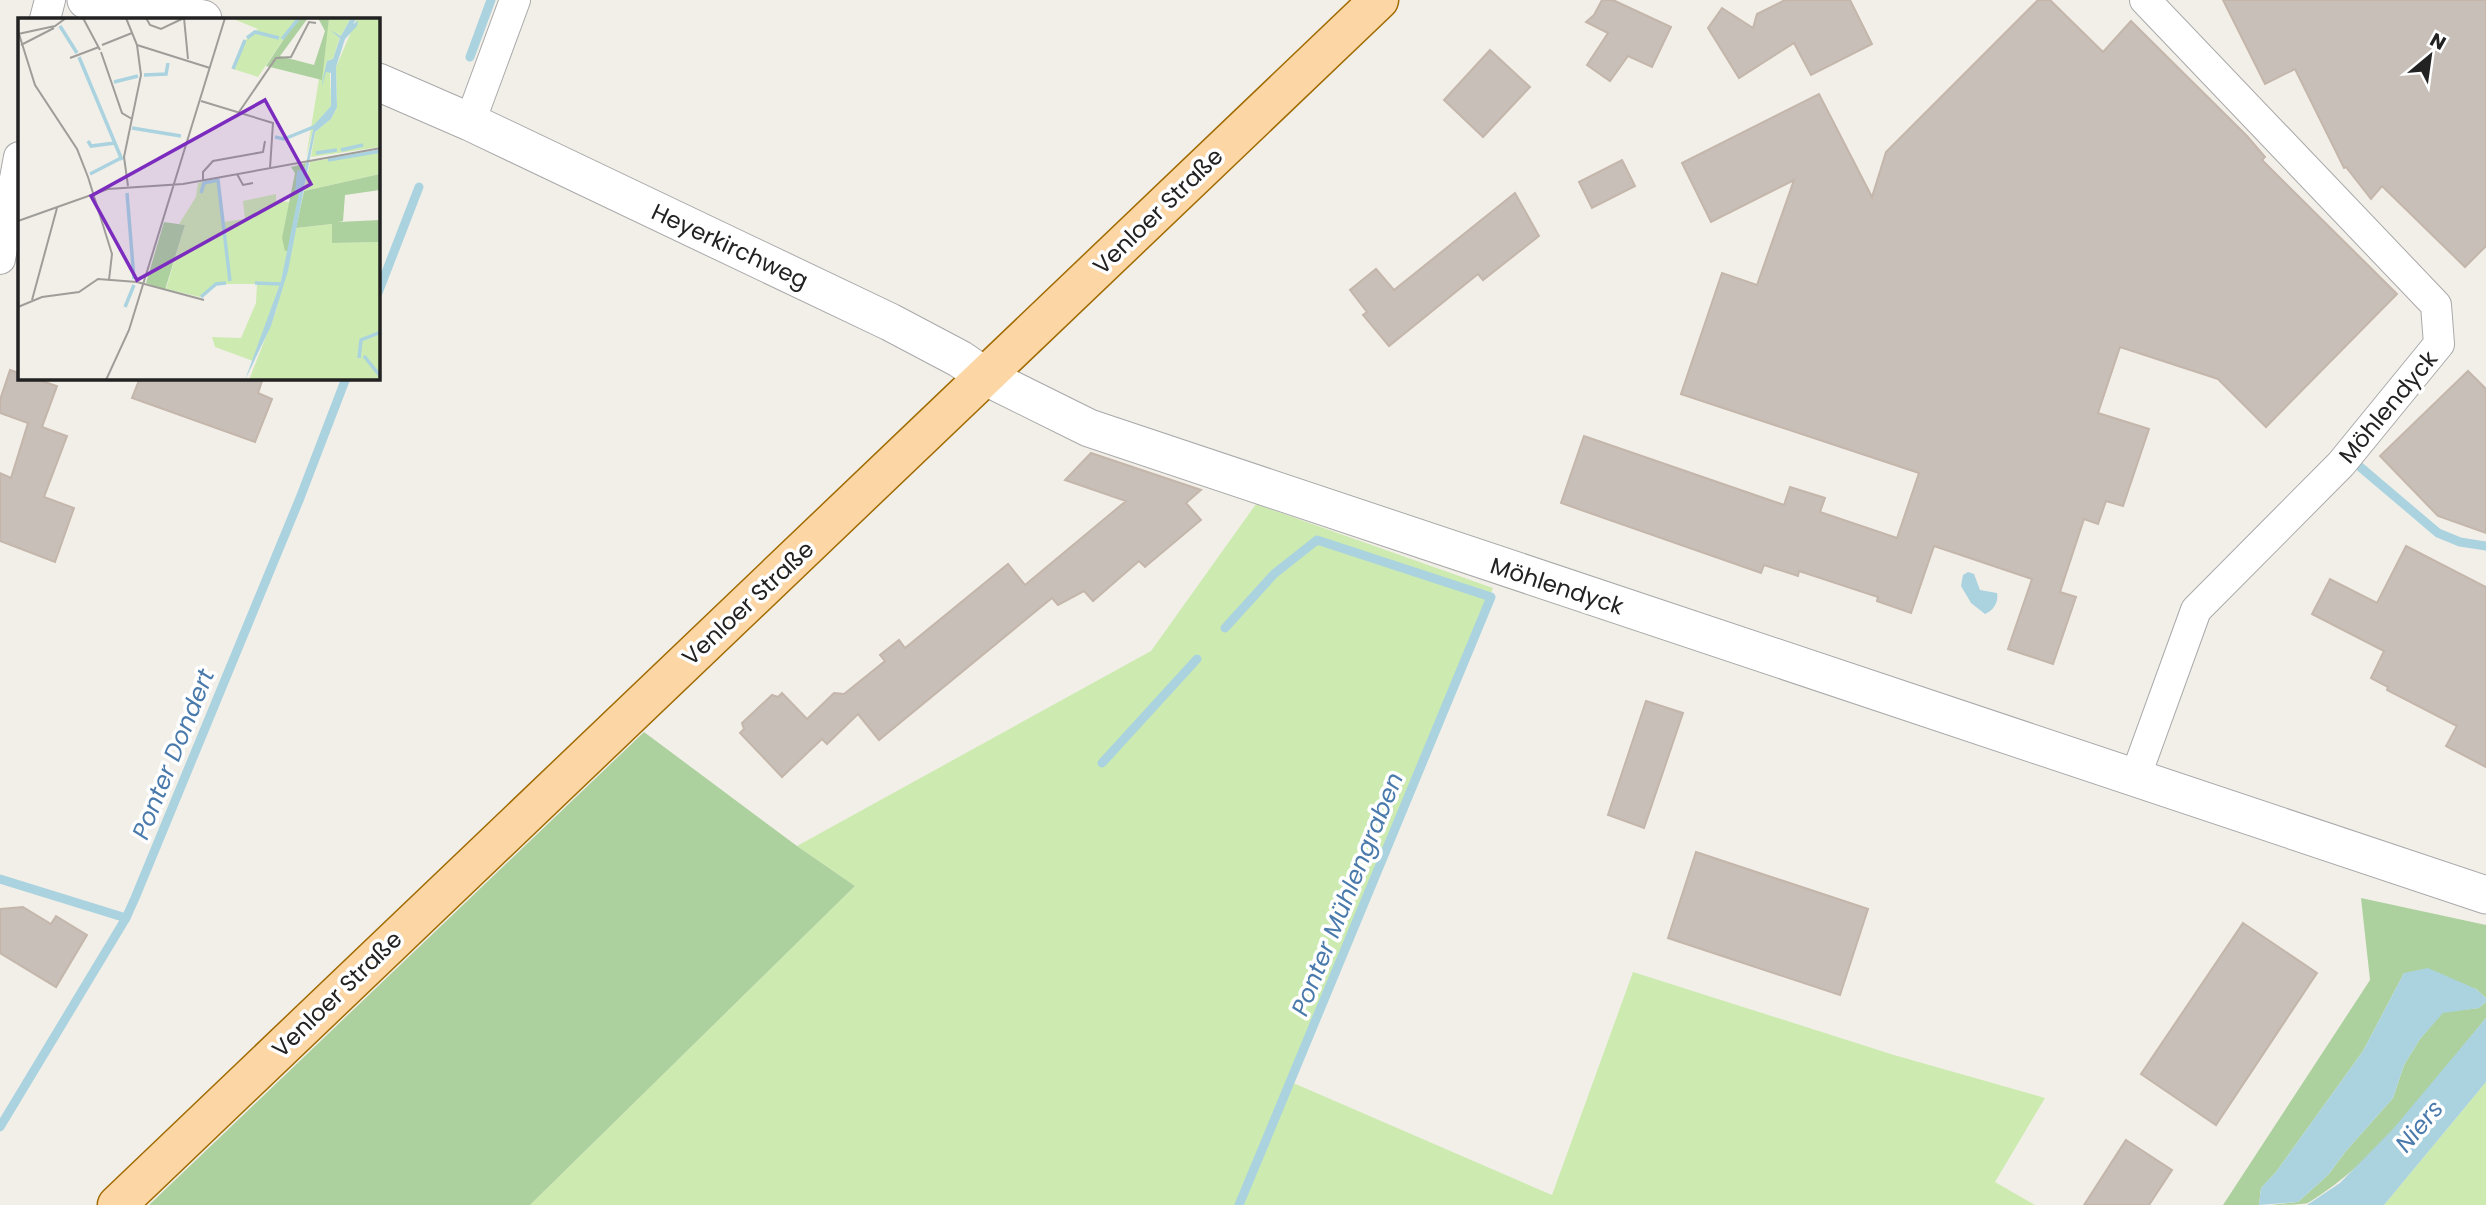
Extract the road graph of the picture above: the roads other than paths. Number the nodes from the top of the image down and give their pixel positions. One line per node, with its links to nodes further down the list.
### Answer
1 (50, 0): 6 (street)
2 (86, 0): 7 (street)
3 (515, 0): 9 (street)
4 (1379, 0): 12 (main road, Venloer Straße)
5 (2145, 0): 13 (street, Möhlendyck)
6 (45, 18)
7 (198, 18)
8 (380, 83): 9 (street, Heyerkirchweg)
9 (470, 122): 12 (street, Heyerkirchweg)
10 (18, 165): 11 (street)
11 (8, 248)
12 (986, 377): 13 (street, Möhlendyck); 15 (main road, Venloer Straße)
13 (2135, 778): 14 (street, Möhlendyck)
14 (2486, 895)
15 (117, 1205)

